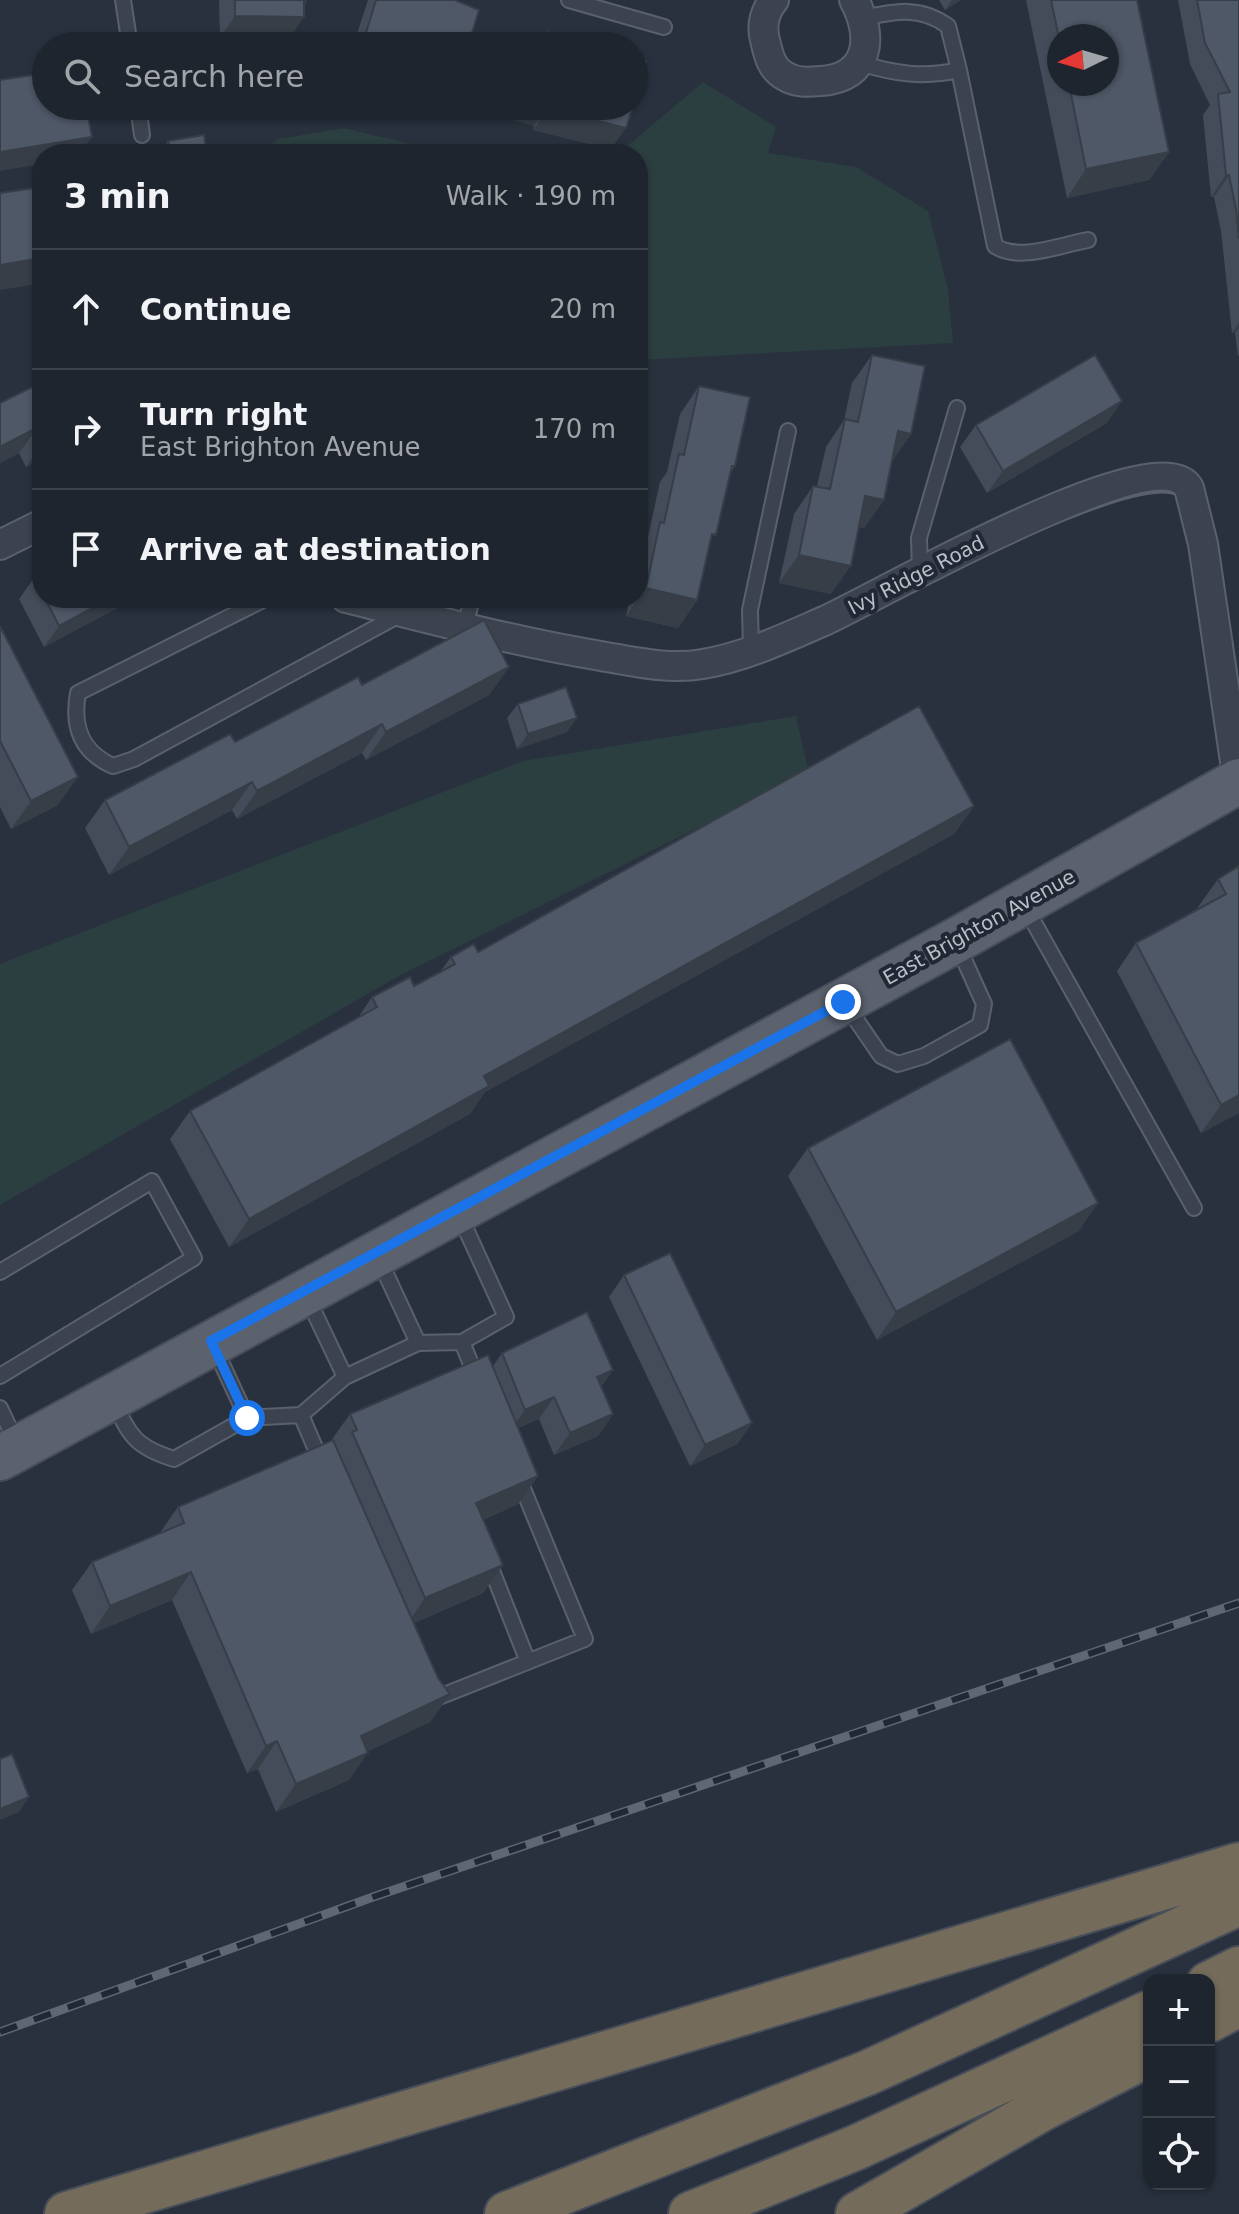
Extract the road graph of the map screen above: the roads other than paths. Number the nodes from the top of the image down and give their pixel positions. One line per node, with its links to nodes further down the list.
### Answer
1 (123, 0): 6 (lane)
2 (569, 0): 5 (lane)
3 (774, 0): 7 (street)
4 (859, 9): 7 (street); 8 (lane)
5 (664, 27)
6 (128, 32)
7 (860, 63): 8 (lane)
8 (959, 70): 11 (lane)
9 (140, 120): 10 (lane)
10 (142, 135)
11 (1088, 240)
12 (957, 408): 16 (lane)
13 (788, 431): 22 (lane)
14 (32, 529): 15 (street)
15 (0, 545)
16 (920, 574): 22 (street, Ivy Ridge Road); 23 (street, Ivy Ridge Road)
17 (247, 608): 20 (lane)
18 (387, 608): 20 (street, Ivy Ridge Road)
19 (470, 608): 21 (lane)
20 (404, 612): 21 (street, Ivy Ridge Road)
21 (465, 628): 22 (street, Ivy Ridge Road)
22 (751, 651)
23 (1238, 782): 24 (main road, East Brighton Avenue)
24 (1023, 903): 25 (main road, East Brighton Avenue); 27 (lane)
25 (955, 941): 26 (main road, East Brighton Avenue); 26 (lane)
26 (843, 1002): 28 (main road, East Brighton Avenue)
27 (1194, 1208)
28 (457, 1210): 29 (main road, East Brighton Avenue); 33 (lane)
29 (376, 1253): 31 (main road, East Brighton Avenue); 34 (lane)
30 (0, 1272): 35 (lane)
31 (304, 1291): 32 (main road, East Brighton Avenue); 36 (lane)
32 (211, 1341): 37 (main road, East Brighton Avenue); 41 (lane)
33 (462, 1342): 34 (lane); 38 (lane)
34 (418, 1343): 36 (lane)
35 (0, 1376)
36 (345, 1377): 40 (lane)
37 (112, 1396): 41 (lane); 42 (main road, East Brighton Avenue)
38 (485, 1399)
39 (0, 1408): 42 (lane)
40 (301, 1415): 41 (lane); 44 (lane)
41 (247, 1418)
42 (10, 1453)
43 (515, 1469): 46 (lane)
44 (332, 1487)
45 (489, 1563): 46 (lane)
46 (528, 1662): 47 (lane)
47 (422, 1687)
48 (1239, 1865): 56 (highway)
49 (1239, 1903): 57 (highway)
50 (1239, 1969): 51 (highway)
51 (1215, 1981)
52 (1239, 2004): 54 (highway)
53 (1143, 2016): 58 (highway)
54 (1215, 2017)
55 (1143, 2057): 59 (highway)
56 (67, 2214)
57 (507, 2214)
58 (691, 2214)
59 (858, 2214)

